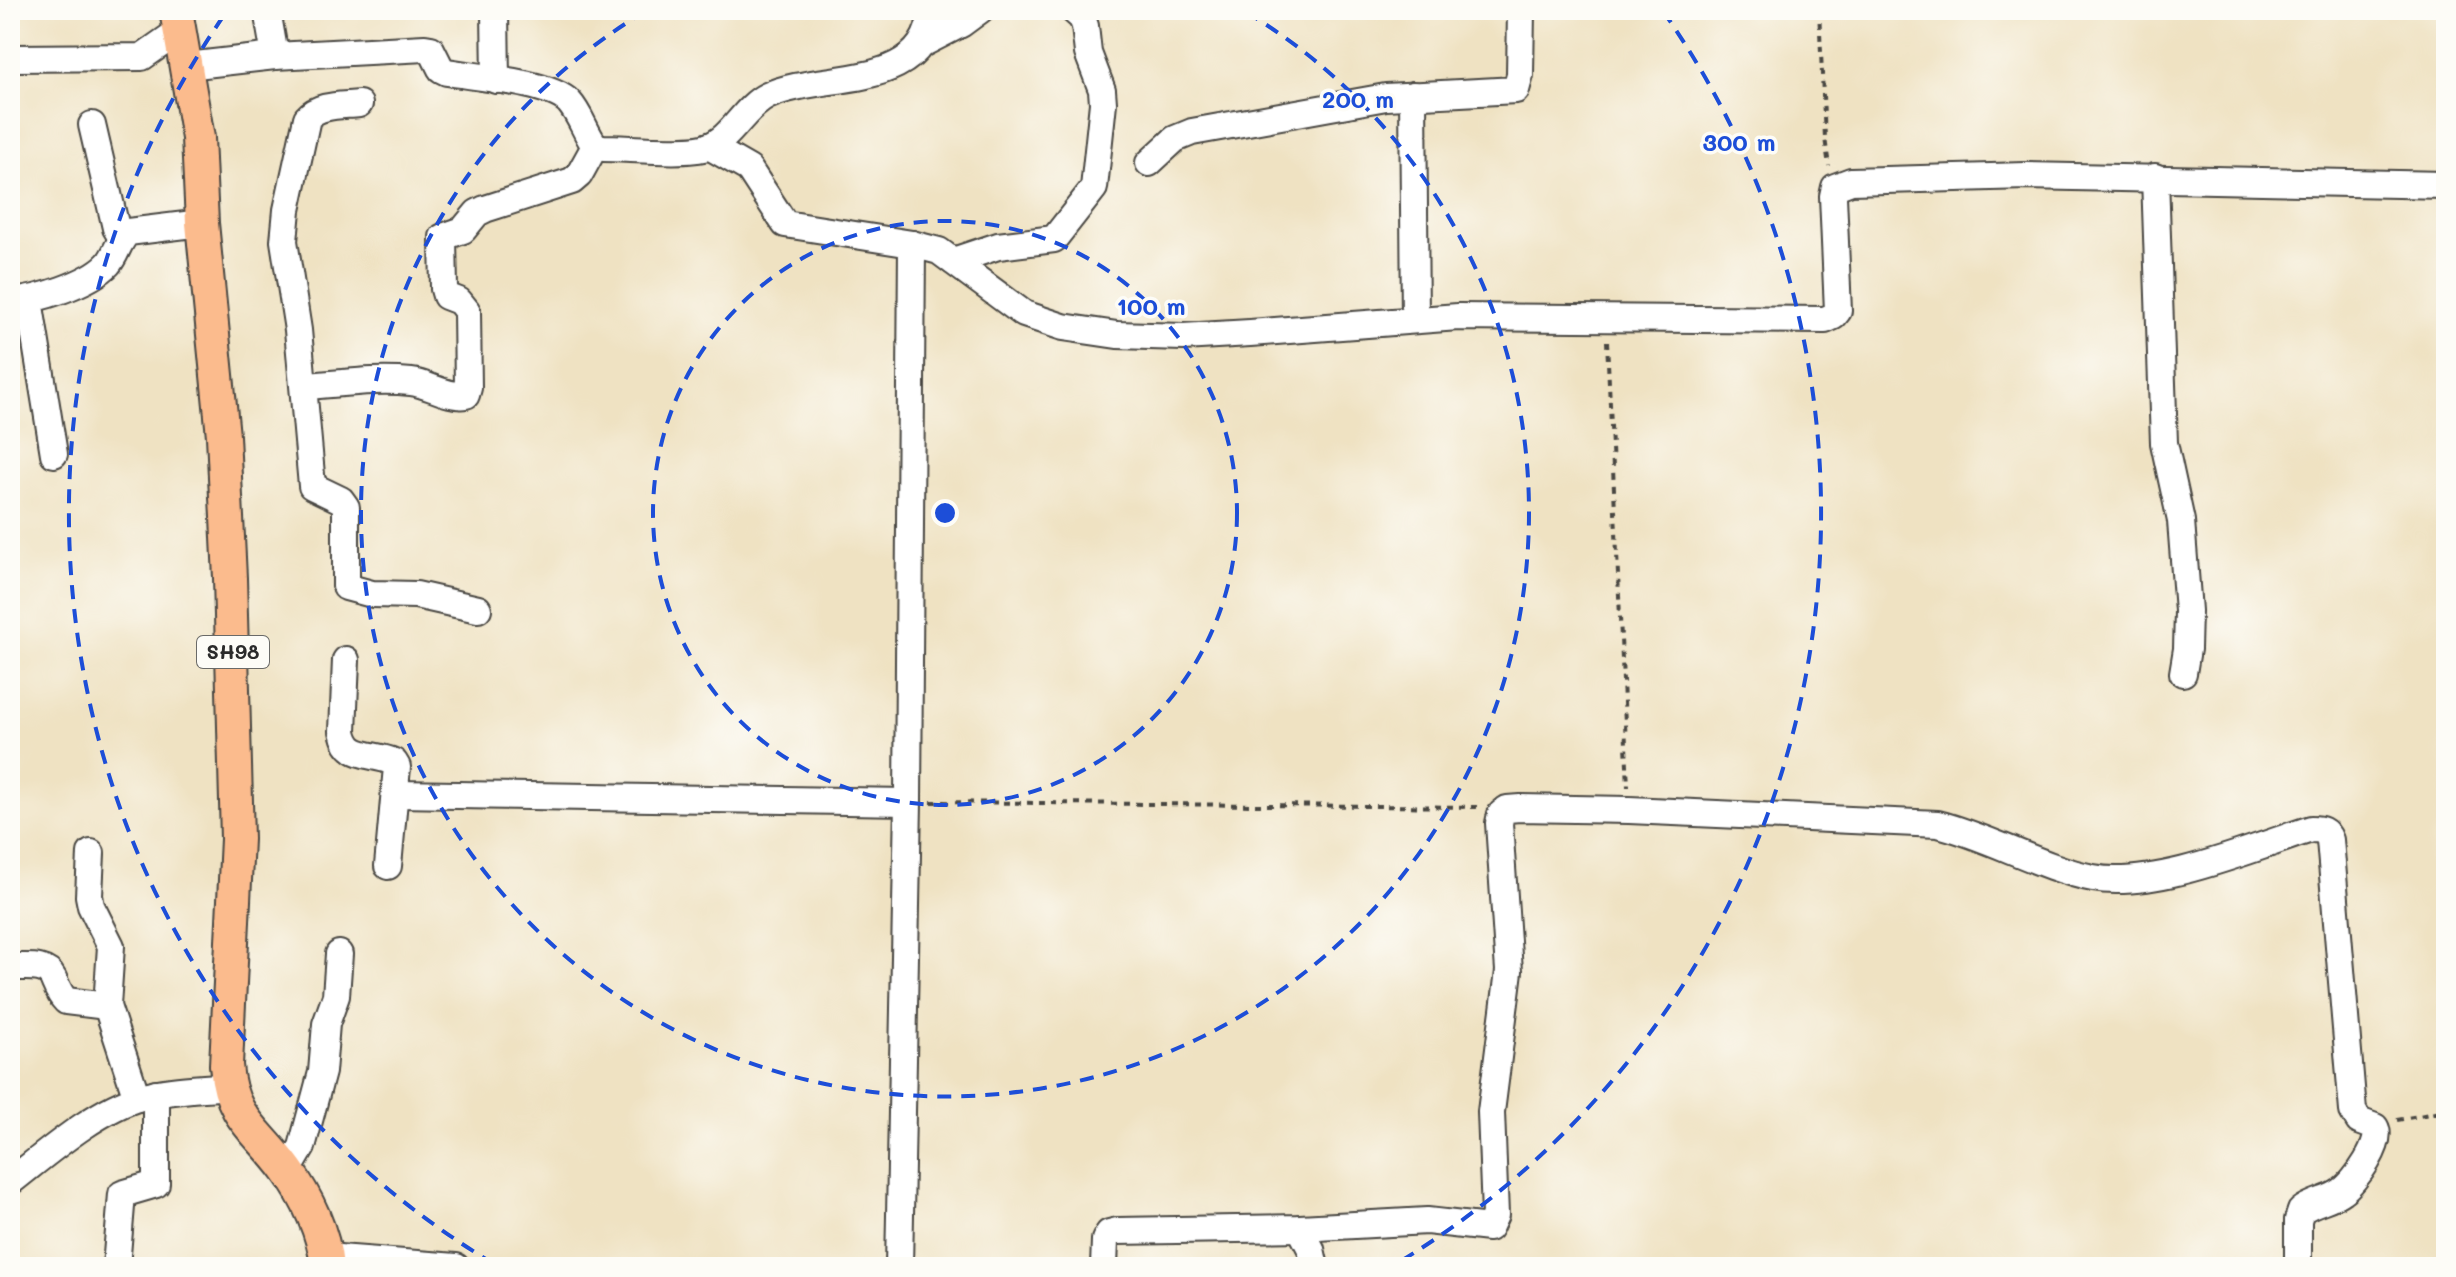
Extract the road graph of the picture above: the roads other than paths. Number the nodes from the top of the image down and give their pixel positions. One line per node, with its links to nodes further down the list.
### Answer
1 (267, 10): 9 (street)
2 (495, 10): 12 (street)
3 (932, 10): 8 (street)
4 (980, 10): 8 (street)
5 (1073, 10): 24 (street)
6 (1521, 10): 13 (street)
7 (177, 20): 10 (street); 11 (main road, SH98)
8 (922, 44): 17 (street)
9 (275, 56): 11 (street); 12 (street)
10 (10, 58)
11 (187, 66): 21 (main road, SH98)
12 (496, 80): 16 (street)
13 (1413, 95): 18 (street); 26 (street)
14 (359, 104): 27 (street)
15 (92, 125): 22 (street)
16 (595, 146): 17 (street); 27 (street)
17 (709, 146): 23 (street)
18 (1149, 163)
19 (2155, 177): 20 (street); 26 (street); 31 (street)
20 (2446, 185)
21 (202, 223): 22 (street); 39 (main road, SH98)
22 (122, 238): 25 (street)
23 (912, 244): 24 (street); 33 (street)
24 (953, 261): 26 (street)
25 (20, 301): 28 (street)
26 (1415, 319)
27 (304, 386): 29 (street)
28 (54, 454)
29 (478, 609)
30 (346, 660): 32 (street)
31 (2183, 673)
32 (396, 794): 33 (street); 35 (street)
33 (908, 802): 47 (street)
34 (91, 853): 38 (street)
35 (388, 866)
36 (339, 954): 41 (street)
37 (10, 967): 38 (street)
38 (107, 1006): 40 (street)
39 (228, 1086): 40 (street); 41 (main road, SH98)
40 (147, 1096): 42 (street); 45 (street)
41 (288, 1171): 44 (main road, SH98)
42 (10, 1182)
43 (1300, 1228): 48 (street); 49 (street); 50 (street)
44 (326, 1262): 46 (street)
45 (116, 1267)
46 (456, 1267)
47 (899, 1267)
48 (1104, 1267)
49 (1315, 1267)
50 (2298, 1267)

